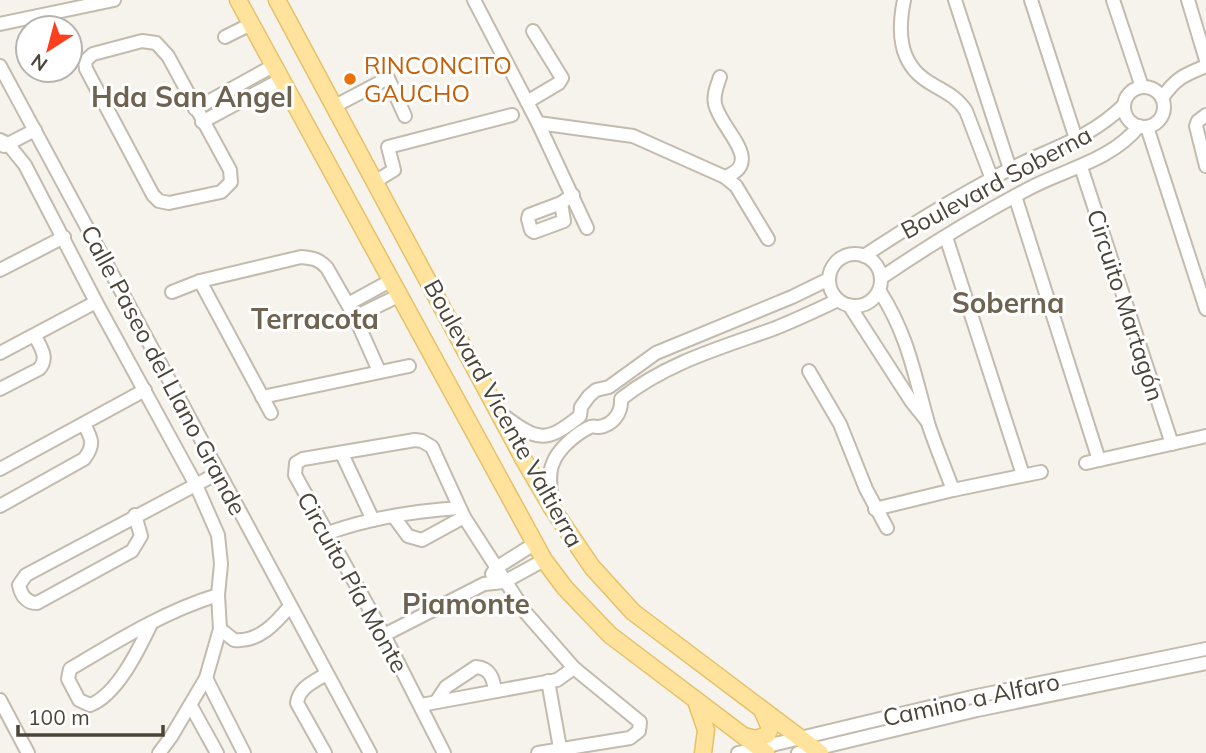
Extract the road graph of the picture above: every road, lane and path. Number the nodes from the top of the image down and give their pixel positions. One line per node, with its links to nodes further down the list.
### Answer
1 (114, 0): 10 (street)
2 (238, 0): 11 (main road, Boulevard Vicente Valtierra)
3 (276, 0): 23 (main road, Boulevard Vicente Valtierra)
4 (474, 0): 21 (street)
5 (904, 0): 38 (street)
6 (955, 0): 35 (street)
7 (1031, 0): 32 (street)
8 (1112, 0): 19 (street)
9 (1188, 0): 14 (street)
10 (0, 24)
11 (251, 24): 13 (street); 17 (main road, Boulevard Vicente Valtierra)
12 (533, 31): 21 (street)
13 (225, 37)
14 (1206, 60)
15 (0, 66): 31 (street, Calle Paseo del Llano Grande)
16 (1206, 66): 20 (street)
17 (276, 73): 24 (street); 28 (street); 53 (main road, Boulevard Vicente Valtierra)
18 (720, 77): 37 (street)
19 (1142, 88): 20 (street); 22 (street)
20 (1162, 98): 30 (street)
21 (527, 102): 29 (street)
22 (1125, 105): 30 (street); 32 (street, Boulevard Soberna)
23 (335, 106): 26 (street); 39 (main road, Boulevard Vicente Valtierra)
24 (195, 109): 28 (street); 28 (street)
25 (1206, 115): 34 (street)
26 (405, 116)
27 (512, 116): 39 (street)
28 (202, 122)
29 (538, 122): 37 (street); 41 (street)
30 (1143, 127): 36 (street, Boulevard Soberna); 58 (street)
31 (35, 130): 33 (street); 81 (street, Calle Paseo del Llano Grande)
32 (1076, 139): 35 (street, Boulevard Soberna)
33 (3, 144): 46 (street)
34 (1206, 166)
35 (1015, 167): 38 (street, Boulevard Soberna); 40 (street)
36 (1081, 167): 40 (street, Boulevard Soberna); 77 (street, Circuito Martagón)
37 (725, 177): 47 (street)
38 (992, 179): 48 (street, Boulevard Soberna)
39 (376, 181): 70 (main road, Boulevard Vicente Valtierra)
40 (1031, 187): 42 (street, Boulevard Soberna)
41 (573, 195): 43 (street); 44 (street)
42 (1015, 196): 45 (street, Boulevard Soberna); 77 (street)
43 (561, 203)
44 (587, 228)
45 (946, 236): 52 (street, Boulevard Soberna); 82 (street)
46 (64, 237): 49 (street); 55 (street)
47 (768, 239)
48 (864, 256): 50 (street); 52 (street)
49 (0, 270)
50 (829, 279): 56 (street); 65 (street)
51 (200, 281): 54 (street); 57 (street); 68 (street)
52 (880, 284): 56 (street); 73 (street)
53 (394, 289): 57 (street); 59 (street); 94 (main road, Boulevard Vicente Valtierra)
54 (172, 292)
55 (96, 302): 60 (street); 67 (street)
56 (844, 303): 69 (street); 73 (street)
57 (348, 304): 59 (street)
58 (1206, 309)
59 (355, 317): 63 (street)
60 (35, 336): 61 (street); 66 (street)
61 (0, 353)
62 (408, 366): 63 (street)
63 (379, 371): 68 (street)
64 (809, 371): 87 (street)
65 (609, 387): 69 (street); 72 (street)
66 (0, 388)
67 (145, 390): 74 (street); 83 (street)
68 (262, 397): 71 (street)
69 (621, 400): 75 (street)
70 (498, 412): 72 (street); 86 (main road, Boulevard Vicente Valtierra)
71 (271, 413)
72 (580, 416): 75 (street)
73 (928, 423): 84 (street)
74 (84, 424): 79 (street); 85 (street)
75 (591, 426): 86 (street)
76 (1206, 436): 77 (street)
77 (1172, 444)
78 (342, 454): 88 (street, Circuito Pía Monte); 91 (street); 93 (street, Circuito Pía Monte)
79 (0, 469)
80 (1041, 472): 82 (street)
81 (218, 473): 83 (street); 100 (street, Calle Paseo del Llano Grande)
82 (1023, 475): 84 (street)
83 (196, 485): 89 (street); 99 (street)
84 (953, 490): 87 (street)
85 (0, 506)
86 (552, 508): 118 (main road, Boulevard Vicente Valtierra)
87 (875, 509): 92 (street)
88 (461, 513): 90 (street); 90 (street); 96 (street, Circuito Pía Monte)
89 (135, 515): 89 (street)
90 (394, 517): 91 (street)
91 (373, 520): 93 (street)
92 (887, 528)
93 (328, 533): 103 (street, Circuito Pía Monte)
94 (534, 544): 95 (main road, Boulevard Vicente Valtierra); 96 (street)
95 (544, 560): 97 (street); 115 (main road, Boulevard Vicente Valtierra)
96 (496, 568): 97 (street, Circuito Pía Monte); 98 (street)
97 (504, 582): 98 (street); 107 (street, Circuito Pía Monte)
98 (484, 584): 103 (street)
99 (218, 595): 101 (street); 102 (street)
100 (290, 606): 102 (street); 109 (street, Calle Paseo del Llano Grande)
101 (151, 624): 101 (street)
102 (220, 629): 110 (street)
103 (384, 635): 116 (street, Circuito Pía Monte)
104 (1206, 649): 105 (street, Camino a Alfaro)
105 (1181, 654): 108 (street); 122 (street, Camino a Alfaro)
106 (1206, 663): 108 (street, Camino a Alfaro)
107 (574, 668): 111 (street); 121 (street, Circuito Pía Monte)
108 (1185, 668): 120 (street, Camino a Alfaro)
109 (326, 674): 128 (street); 129 (street, Calle Paseo del Llano Grande)
110 (206, 678): 117 (street); 127 (street)
111 (548, 681): 112 (street); 121 (street)
112 (495, 690): 114 (street); 114 (street)
113 (0, 700): 124 (street)
114 (436, 702): 116 (street)
115 (696, 702): 119 (main road, Boulevard Vicente Valtierra); 132 (main road)
116 (421, 705): 130 (street, Circuito Pía Monte)
117 (191, 706): 125 (street); 126 (street)
118 (763, 712): 119 (main road); 122 (main road, Boulevard Vicente Valtierra)
119 (738, 734): 123 (main road, Boulevard Vicente Valtierra)
120 (859, 737): 122 (street, Camino a Alfaro); 134 (street)
121 (560, 748): 131 (street, Circuito Pía Monte)
122 (807, 748): 123 (street, Camino a Alfaro)
123 (762, 750): 133 (street, Camino a Alfaro)
124 (28, 753)
125 (159, 753)
126 (217, 753)
127 (244, 753)
128 (325, 753)
129 (370, 753)
130 (444, 753)
131 (538, 753)
132 (703, 753)
133 (738, 753)
134 (855, 753)

